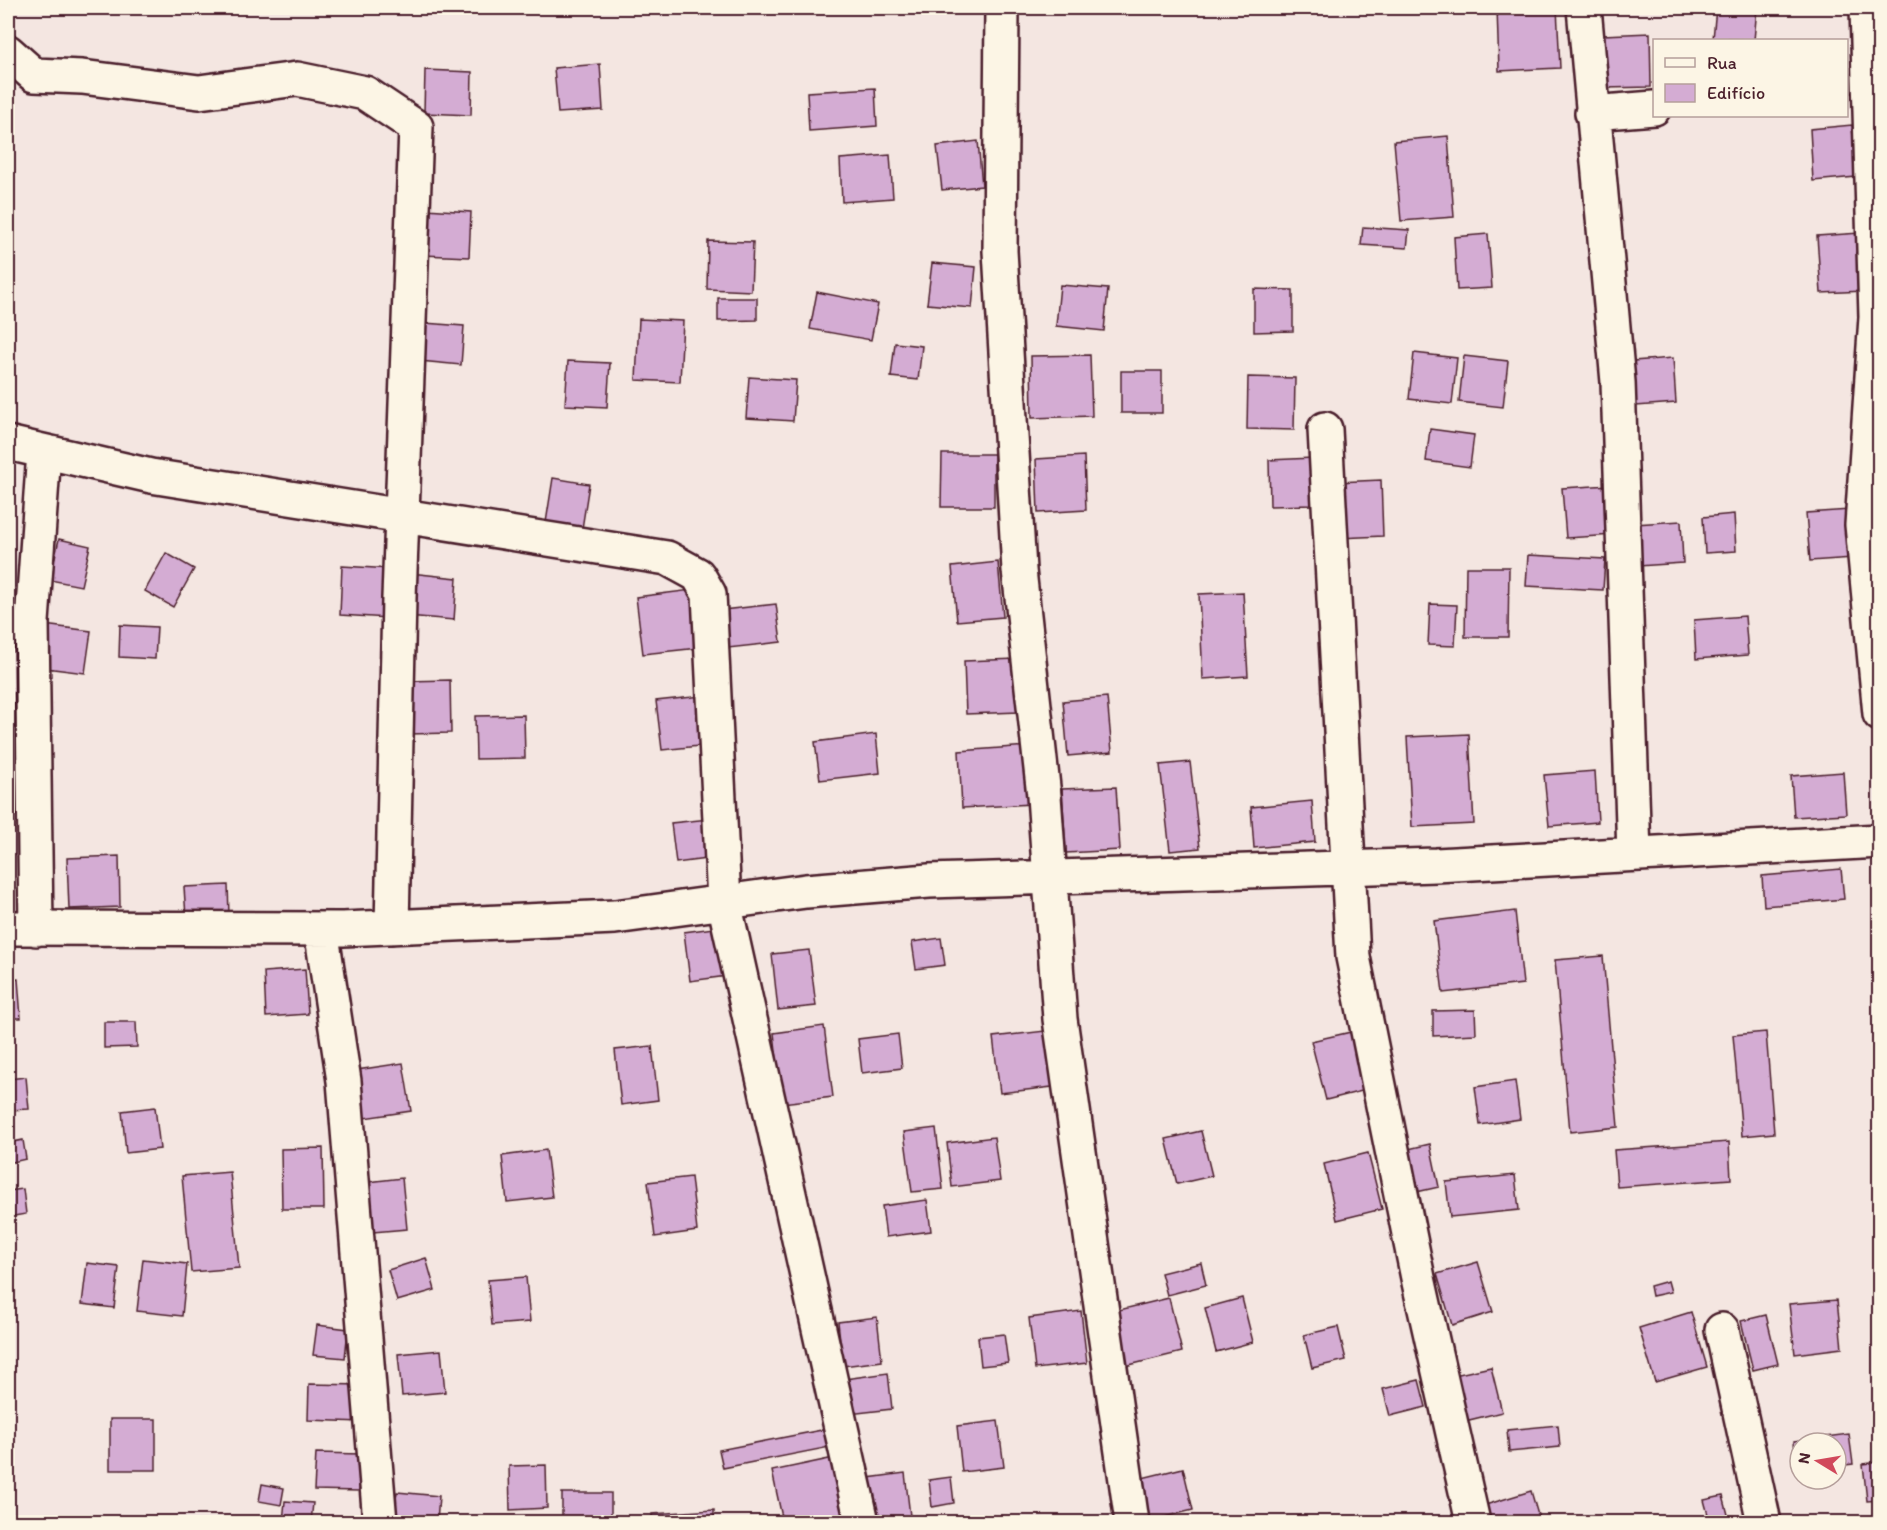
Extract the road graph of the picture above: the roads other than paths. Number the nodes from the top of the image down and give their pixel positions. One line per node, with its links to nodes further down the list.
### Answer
1 (1002, 8): 16 (street)
2 (1584, 8): 7 (street)
3 (1867, 8): 5 (street)
4 (8, 52): 11 (street)
5 (1866, 91): 12 (street)
6 (1653, 108): 7 (street)
7 (1592, 113): 14 (street)
8 (1325, 429): 15 (street)
9 (8, 443): 10 (street)
10 (44, 452): 11 (street); 19 (street)
11 (404, 518): 17 (street); 18 (street)
12 (1880, 714)
13 (1880, 841): 14 (street)
14 (1634, 854): 15 (street)
15 (1349, 867): 16 (street); 25 (street)
16 (1050, 875): 17 (street); 24 (street)
17 (724, 902): 18 (street); 23 (street)
18 (392, 927): 20 (street)
19 (22, 928): 20 (street)
20 (321, 929): 22 (street)
21 (1722, 1330): 26 (street)
22 (380, 1522)
23 (862, 1522)
24 (1132, 1522)
25 (1473, 1522)
26 (1764, 1522)

